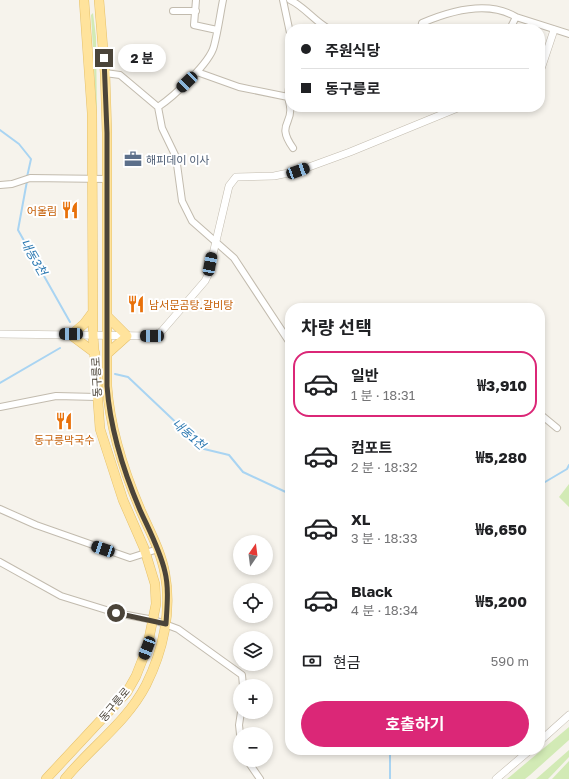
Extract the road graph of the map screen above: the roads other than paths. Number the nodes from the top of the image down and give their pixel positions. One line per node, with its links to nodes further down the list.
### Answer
1 (84, 0): 27 (main road, 동구릉로)
2 (99, 0): 21 (main road, 동구릉로)
3 (196, 0): 7 (street)
4 (223, 0): 16 (street)
5 (283, 0): 10 (street)
6 (290, 0): 11 (street)
7 (196, 10): 8 (street); 16 (street)
8 (173, 11)
9 (516, 17): 12 (street); 13 (street); 14 (street)
10 (288, 24)
11 (320, 24)
12 (422, 24)
13 (512, 24)
14 (536, 24)
15 (545, 27): 17 (street)
16 (217, 30): 20 (street)
17 (554, 30): 18 (street); 19 (street)
18 (569, 34)
19 (545, 57)
20 (197, 72): 22 (street); 23 (street)
21 (105, 73): 23 (street); 28 (main road, 동구릉로)
22 (285, 96)
23 (158, 107): 30 (street)
24 (290, 112): 26 (street)
25 (440, 112): 30 (street)
26 (294, 148)
27 (93, 179): 28 (street); 29 (street); 31 (main road, 동구릉로)
28 (107, 179): 32 (main road, 동구릉로)
29 (0, 185)
30 (215, 242): 36 (street); 38 (street)
31 (94, 312): 34 (main road); 35 (main road, 동구릉로)
32 (107, 316): 37 (main road, 동구릉로); 38 (main road)
33 (0, 334): 34 (street)
34 (71, 334): 35 (street); 39 (main road)
35 (93, 335): 37 (street); 39 (main road, 동구릉로)
36 (285, 335)
37 (107, 336): 38 (street); 40 (main road, 동구릉로)
38 (128, 336): 40 (main road)
39 (94, 353): 41 (main road, 동구릉로)
40 (107, 354): 46 (main road, 동구릉로)
41 (97, 396): 42 (street); 47 (main road, 동구릉로)
42 (0, 407)
43 (545, 418): 44 (street)
44 (557, 428)
45 (0, 509): 47 (street)
46 (158, 549): 47 (street); 50 (main road, 동구릉로)
47 (146, 552): 49 (main road, 동구릉로)
48 (0, 562): 49 (street)
49 (154, 620): 50 (street); 56 (main road, 동구릉로)
50 (166, 624): 51 (street); 57 (main road, 동구릉로)
51 (242, 679)
52 (569, 715): 53 (street)
53 (545, 737)
54 (524, 755): 59 (street)
55 (252, 767): 58 (street)
56 (46, 779)
57 (65, 779)
58 (260, 779)
59 (496, 779)

